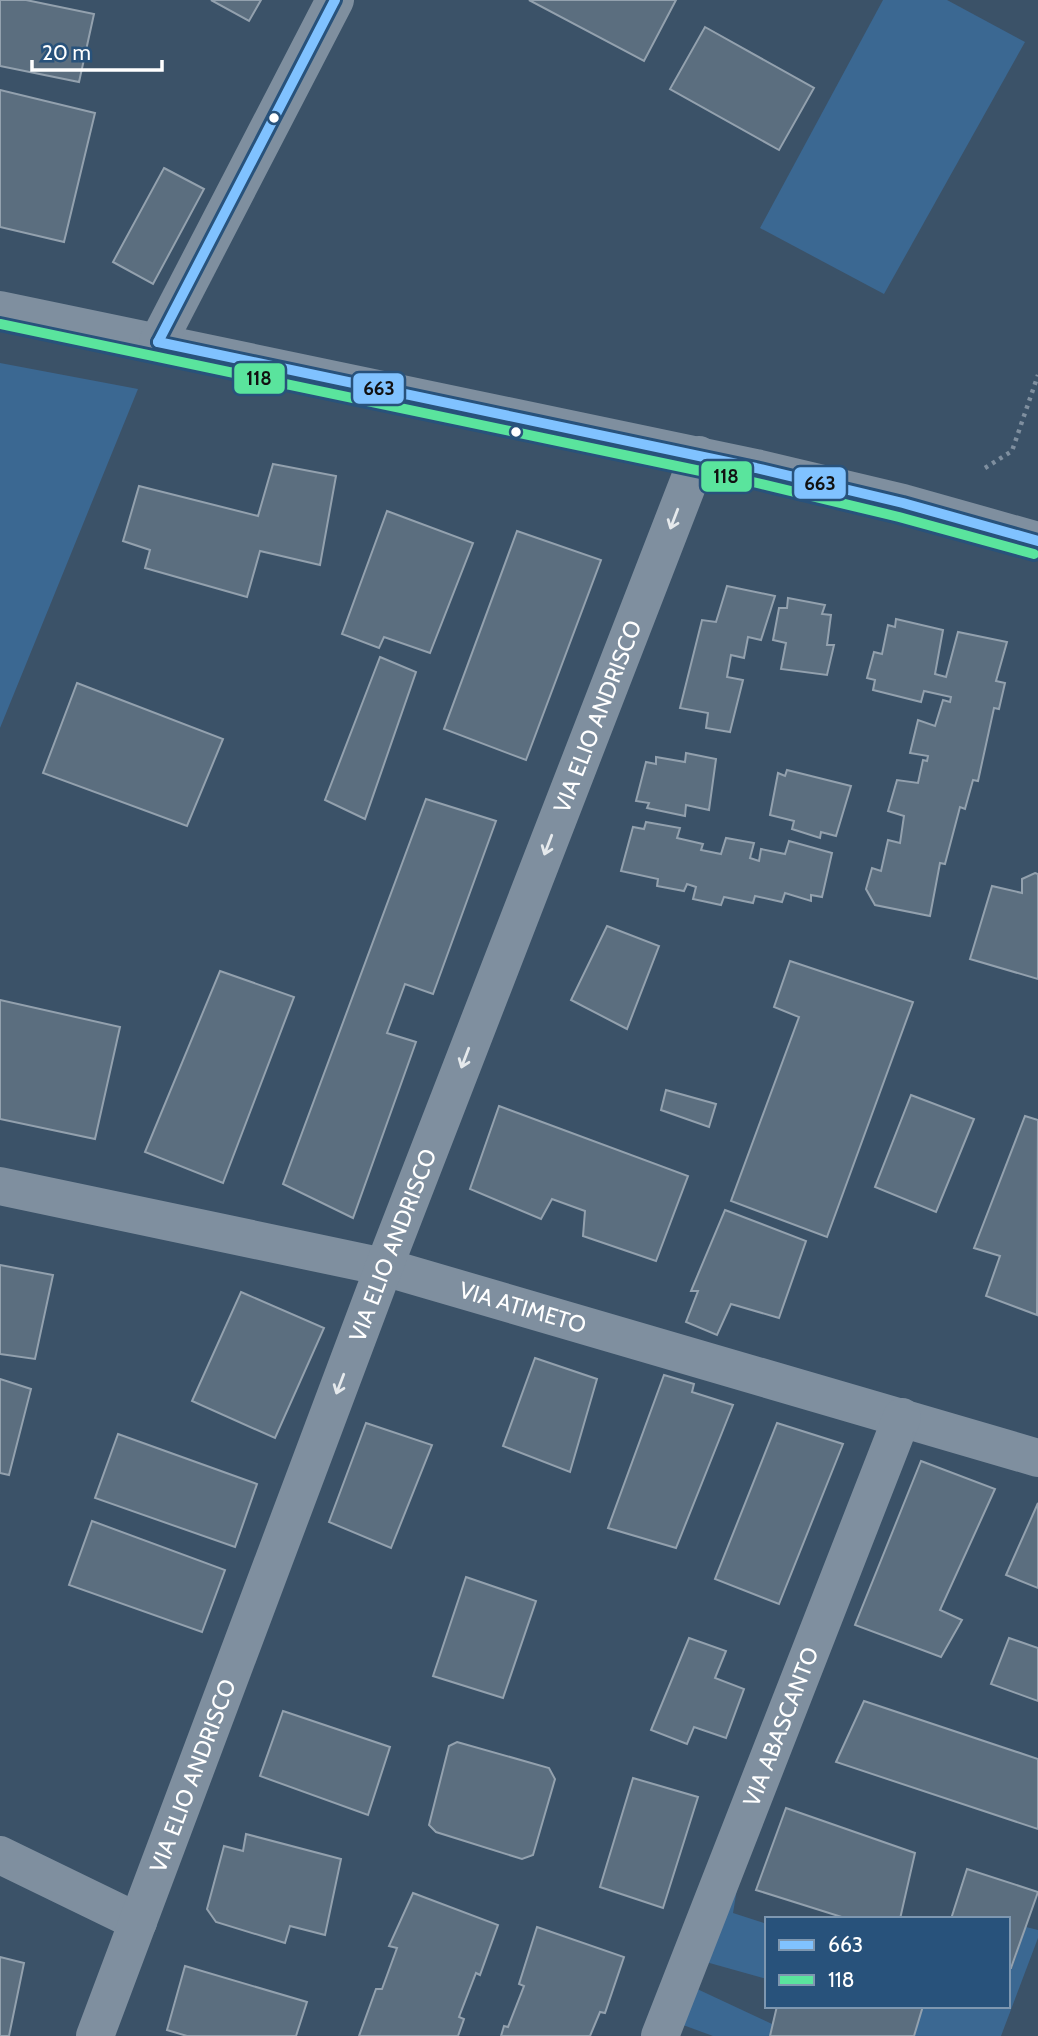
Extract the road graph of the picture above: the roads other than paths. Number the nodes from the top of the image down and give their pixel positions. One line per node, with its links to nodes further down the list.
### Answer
1 (335, 0): 3 (street)
2 (0, 310): 3 (street)
3 (158, 342): 4 (street)
4 (699, 456): 5 (street); 7 (street, VIA ELIO ANDRISCO, one-way to 7)
5 (1038, 541)
6 (0, 1186): 7 (street, VIA ATIMETO)
7 (384, 1267): 8 (street, VIA ATIMETO); 11 (street, VIA ELIO ANDRISCO, one-way to 11)
8 (902, 1417): 9 (street, VIA ATIMETO); 13 (street, VIA ABASCANTO)
9 (1038, 1458)
10 (0, 1855): 11 (street)
11 (138, 1922): 12 (street, VIA ELIO ANDRISCO)
12 (95, 2036)
13 (660, 2036)

